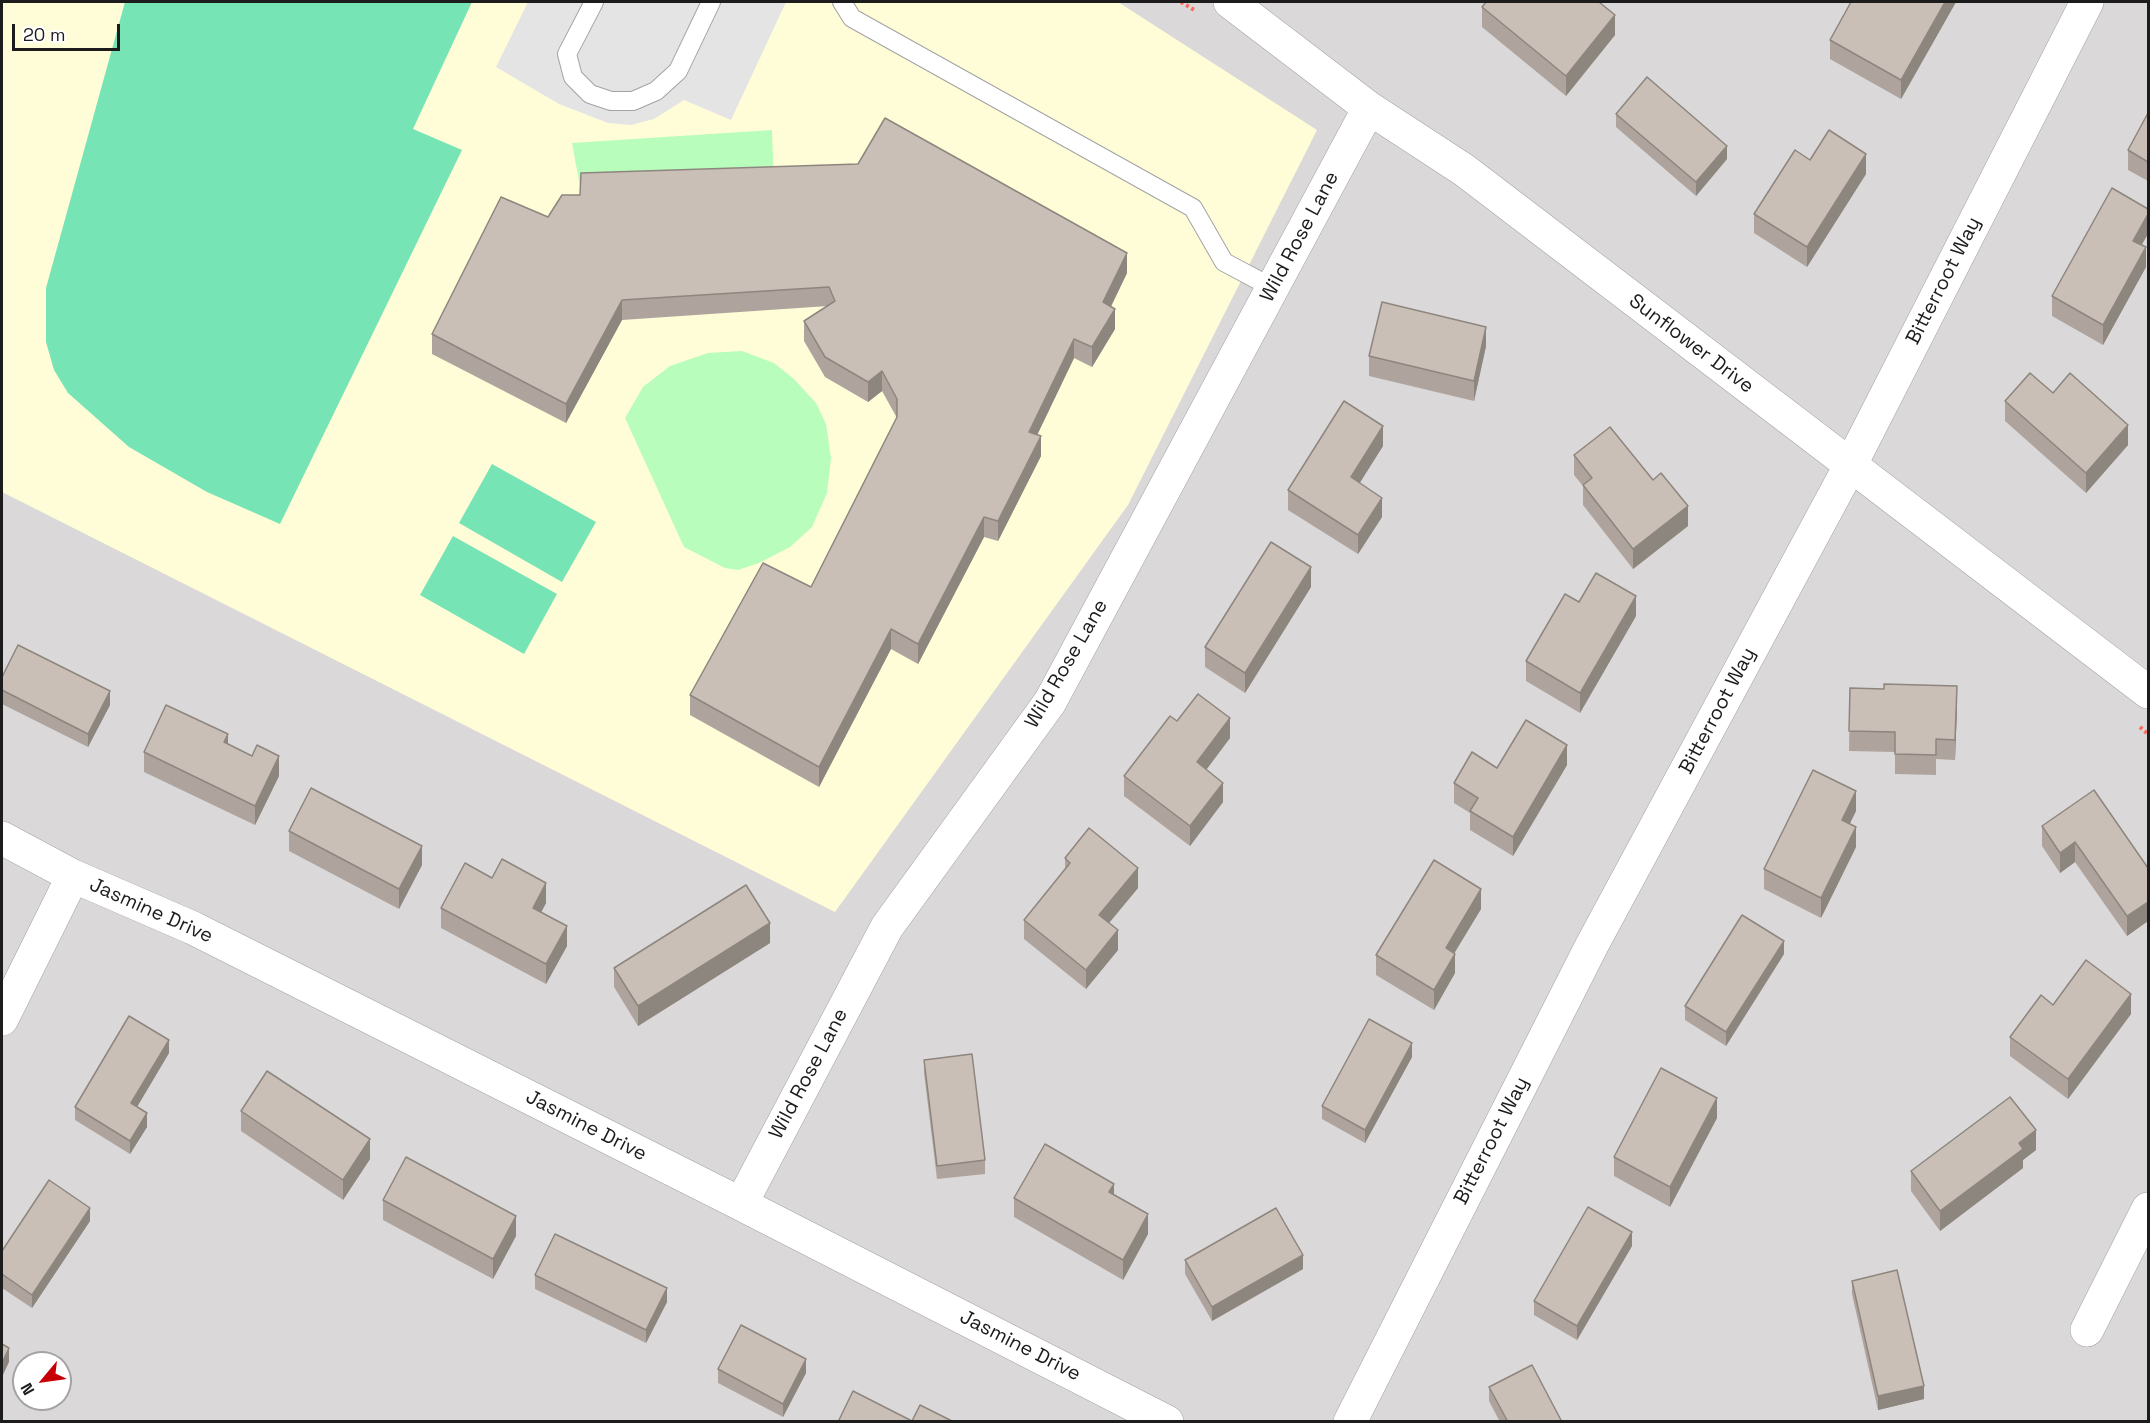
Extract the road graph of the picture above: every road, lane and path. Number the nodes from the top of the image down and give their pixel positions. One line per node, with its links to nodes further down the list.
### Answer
1 (594, 2): 2 (lane)
2 (711, 2)
3 (842, 2): 7 (lane)
4 (1230, 2): 6 (street, Sunflower Drive)
5 (2087, 2): 8 (street, Bitterroot Way)
6 (1369, 108): 7 (street, Wild Rose Lane); 8 (street, Sunflower Drive)
7 (1272, 288): 13 (street, Wild Rose Lane)
8 (1850, 466): 9 (street, Sunflower Drive); 17 (street, Bitterroot Way)
9 (2148, 692)
10 (2, 838): 11 (street, Jasmine Drive)
11 (73, 876): 12 (street); 13 (street, Jasmine Drive)
12 (2, 1019)
13 (741, 1204): 16 (street, Jasmine Drive)
14 (2148, 1209): 15 (street)
15 (2087, 1330)
16 (1167, 1422)
17 (1350, 1422)

